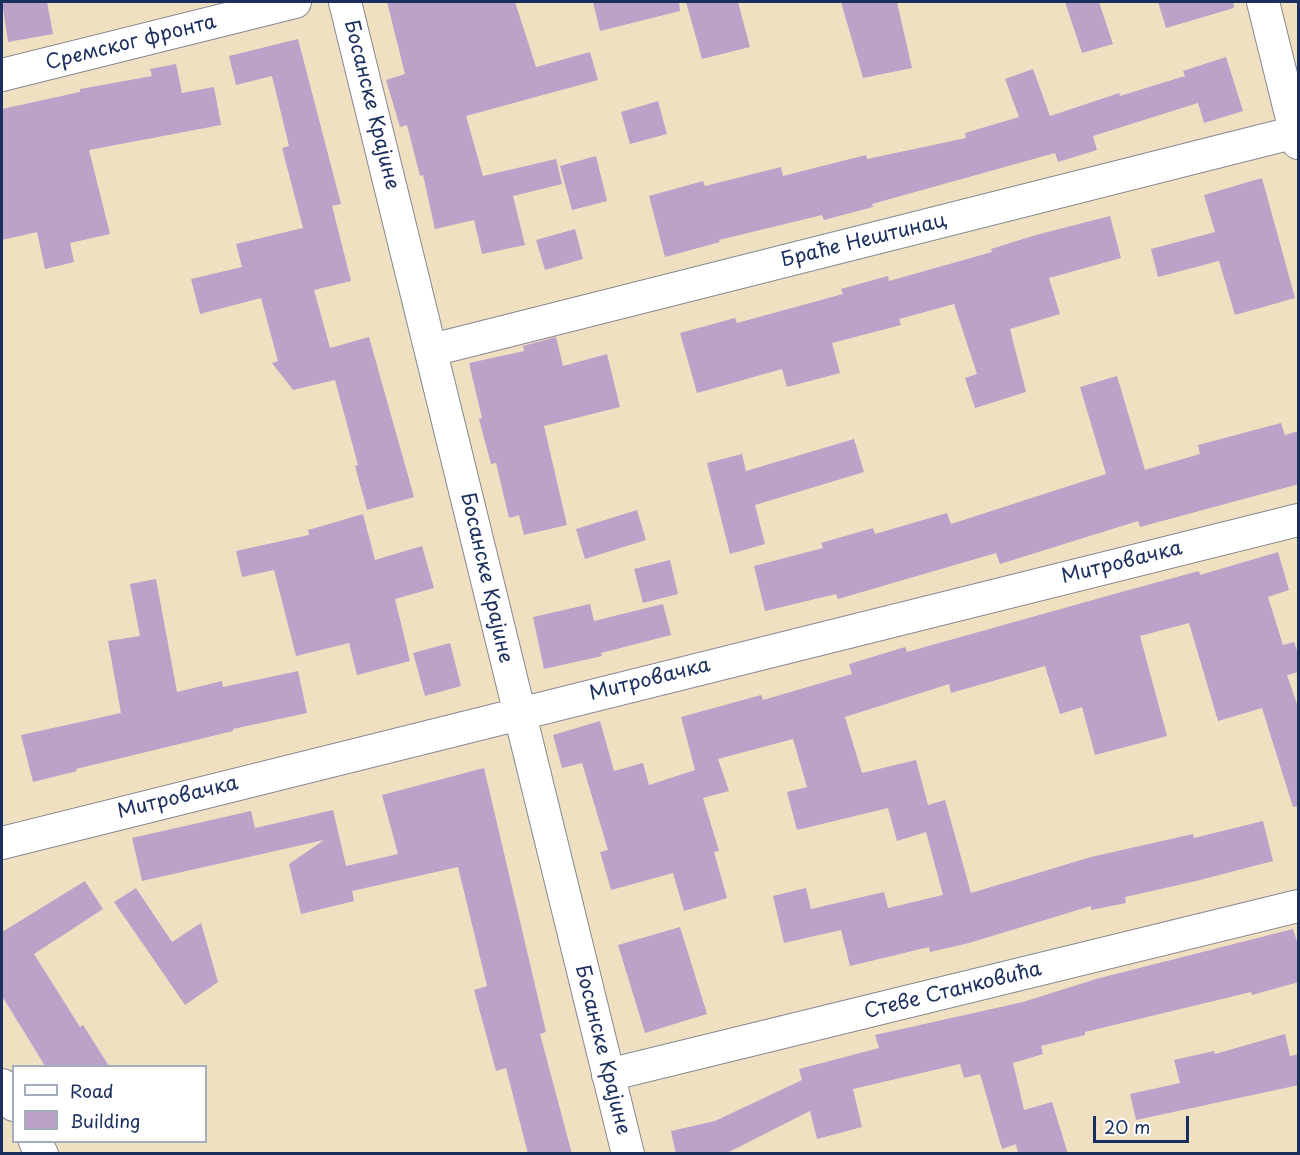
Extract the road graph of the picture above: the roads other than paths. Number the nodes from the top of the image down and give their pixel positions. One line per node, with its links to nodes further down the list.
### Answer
1 (295, 2): 4 (street, Сремског фронта)
2 (345, 2): 6 (street, Босанске Крајине)
3 (1263, 2): 5 (street)
4 (2, 75)
5 (1297, 137): 6 (street, Браће Нештинац)
6 (432, 350): 8 (street, Босанске Крајине)
7 (1299, 520): 8 (street, Митровачка)
8 (518, 712): 9 (street, Митровачка); 11 (street, Босанске Крајине)
9 (2, 843)
10 (1299, 906): 11 (street, Стеве Станковића)
11 (609, 1076): 14 (street, Босанске Крајине)
12 (2, 1085): 13 (street)
13 (12, 1102)
14 (628, 1154)

